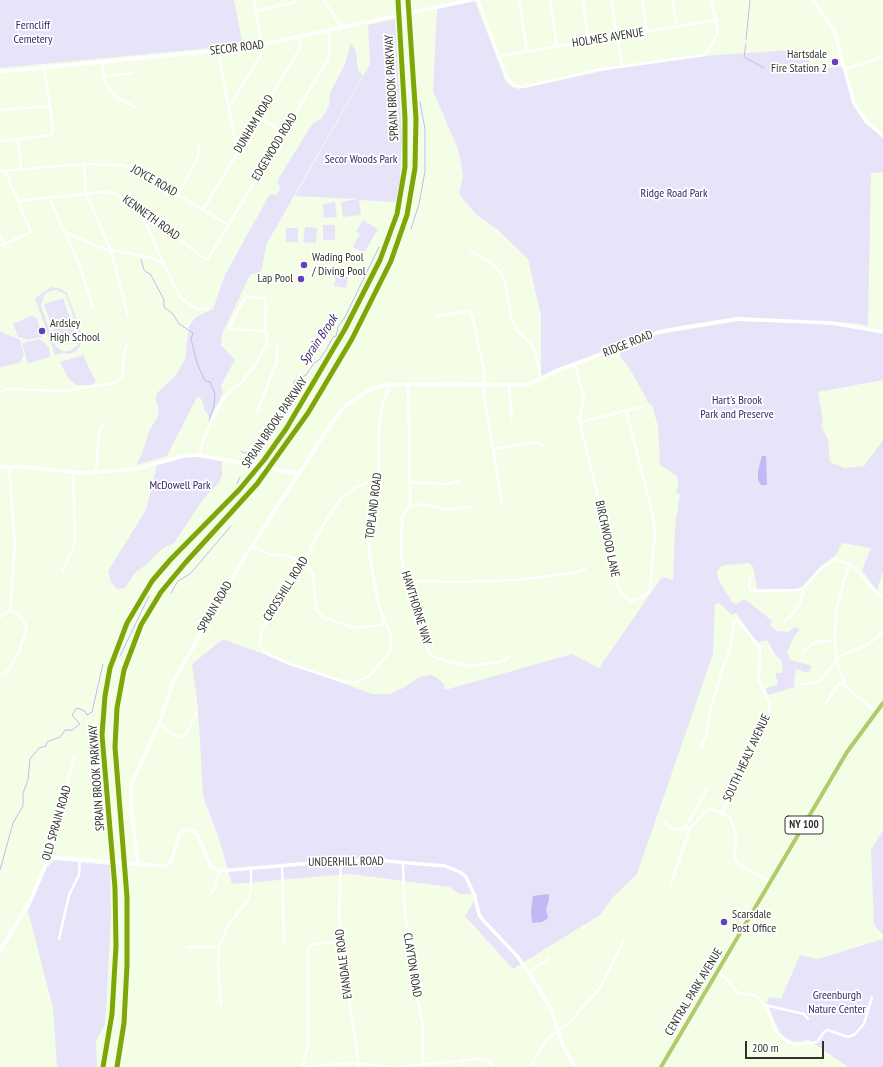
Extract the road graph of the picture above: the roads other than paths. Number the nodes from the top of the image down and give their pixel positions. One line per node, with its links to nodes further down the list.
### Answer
1 (254, 0): 17 (street)
2 (296, 0): 17 (street)
3 (324, 0): 20 (street)
4 (398, 0): 171 (highway, SPRAIN BROOK PARKWAY)
5 (408, 0): 172 (highway, SPRAIN BROOK PARKWAY)
6 (470, 0): 16 (street, SECOR ROAD)
7 (478, 0): 31 (street)
8 (519, 0): 29 (street)
9 (550, 0): 27 (street)
10 (583, 0): 25 (street)
11 (611, 0): 23 (street)
12 (642, 0): 22 (street)
13 (672, 0): 19 (street)
14 (711, 0): 18 (street)
15 (813, 0): 35 (street)
16 (453, 2): 20 (street, SECOR ROAD)
17 (256, 11): 26 (street)
18 (717, 20): 19 (street, HOLMES AVENUE); 33 (street)
19 (677, 26): 22 (street, HOLMES AVENUE)
20 (342, 28): 21 (street, SECOR ROAD)
21 (328, 31): 24 (street, SECOR ROAD); 44 (street, EDGEWOOD ROAD)
22 (647, 32): 23 (street, HOLMES AVENUE)
23 (617, 36): 25 (street, HOLMES AVENUE); 33 (street)
24 (300, 38): 26 (street, SECOR ROAD); 43 (street, DUNHAM ROAD)
25 (588, 41): 27 (street, HOLMES AVENUE)
26 (262, 45): 28 (street, SECOR ROAD); 41 (street)
27 (557, 46): 29 (street, HOLMES AVENUE)
28 (218, 51): 32 (street, SECOR ROAD); 41 (street)
29 (527, 51): 31 (street, HOLMES AVENUE)
30 (883, 55): 35 (street)
31 (499, 56): 33 (street)
32 (103, 62): 34 (street, SECOR ROAD); 38 (street)
33 (622, 66)
34 (44, 68): 36 (street, SECOR ROAD); 39 (street)
35 (845, 69): 45 (street)
36 (0, 72)
37 (132, 73): 38 (street)
38 (103, 74): 40 (street)
39 (49, 106): 42 (street); 46 (street)
40 (136, 107)
41 (229, 107): 49 (street)
42 (0, 110)
43 (258, 117): 44 (street); 49 (street, DUNHAM ROAD)
44 (284, 133): 60 (street, EDGEWOOD ROAD)
45 (883, 136)
46 (18, 139): 47 (street); 51 (street)
47 (0, 141)
48 (198, 144): 55 (street)
49 (238, 152): 59 (street, DUNHAM ROAD)
50 (84, 164): 51 (street, JOYCE ROAD); 54 (street); 55 (street, JOYCE ROAD)
51 (21, 169): 53 (street, JOYCE ROAD)
52 (0, 170): 53 (street, JOYCE ROAD)
53 (6, 170): 57 (street)
54 (86, 194): 56 (street, KENNETH ROAD); 58 (street, KENNETH ROAD); 66 (street)
55 (178, 195): 59 (street, JOYCE ROAD)
56 (50, 197): 57 (street, KENNETH ROAD); 61 (street)
57 (18, 201): 63 (street)
58 (140, 210): 67 (street, KENNETH ROAD); 68 (street)
59 (203, 210): 60 (street, JOYCE ROAD)
60 (229, 225): 67 (street, EDGEWOOD ROAD)
61 (65, 232): 66 (street); 69 (street)
62 (0, 235): 63 (street)
63 (4, 244): 64 (street)
64 (0, 246)
65 (470, 250): 78 (street)
66 (111, 251): 68 (street); 71 (street)
67 (207, 259)
68 (164, 264): 70 (street)
69 (93, 308)
70 (208, 308)
71 (128, 316)
72 (437, 316): 79 (street)
73 (266, 332): 73 (street); 93 (street)
74 (883, 332): 77 (street, RIDGE ROAD)
75 (278, 343): 87 (street)
76 (127, 344): 84 (street)
77 (575, 365): 78 (street, RIDGE ROAD); 89 (street, BIRCHWOOD LANE)
78 (541, 379): 80 (street, RIDGE ROAD)
79 (484, 384): 80 (street, RIDGE ROAD); 82 (street, RIDGE ROAD); 92 (street)
80 (509, 385): 88 (street)
81 (389, 386): 82 (street, RIDGE ROAD); 83 (street, RIDGE ROAD); 101 (street, TOPLAND ROAD)
82 (408, 386): 100 (street, HAWTHORNE WAY)
83 (377, 387): 98 (street, SPRAIN ROAD)
84 (0, 392)
85 (642, 406): 86 (street)
86 (626, 410): 89 (street); 89 (street, BIRCHWOOD LANE)
87 (257, 413)
88 (512, 418)
89 (580, 422)
90 (104, 424): 97 (street)
91 (543, 445): 92 (street)
92 (492, 449): 102 (street)
93 (199, 455): 97 (street); 98 (street)
94 (9, 466): 95 (street); 96 (street); 114 (street)
95 (0, 467)
96 (73, 472): 97 (street); 109 (street)
97 (96, 472)
98 (299, 474): 105 (street, SPRAIN ROAD)
99 (460, 481): 100 (street)
100 (410, 482): 103 (street, HAWTHORNE WAY)
101 (379, 483): 106 (street, CROSSHILL ROAD); 116 (street, TOPLAND ROAD)
102 (502, 503)
103 (409, 506): 104 (street); 111 (street, HAWTHORNE WAY)
104 (470, 507)
105 (252, 546): 106 (street); 133 (street, SPRAIN ROAD)
106 (306, 562): 118 (street); 126 (street, CROSSHILL ROAD)
107 (849, 563): 112 (street); 113 (street); 121 (street)
108 (585, 569): 111 (street)
109 (62, 572)
110 (750, 578): 112 (street)
111 (406, 581): 123 (street, HAWTHORNE WAY)
112 (804, 588): 117 (street)
113 (883, 598)
114 (10, 611): 115 (street); 125 (street)
115 (0, 617)
116 (384, 619): 118 (street); 119 (street, TOPLAND ROAD)
117 (784, 622)
118 (381, 625): 119 (street)
119 (388, 627): 126 (street, TOPLAND ROAD)
120 (883, 631): 124 (street)
121 (835, 640): 122 (street); 124 (street)
122 (804, 650)
123 (509, 657)
124 (836, 660): 127 (street); 128 (street)
125 (0, 675)
126 (336, 679)
127 (843, 682): 129 (street); 131 (street)
128 (801, 684)
129 (826, 703)
130 (883, 703): 131 (main road, CENTRAL PARK AVENUE / NY 100)
131 (876, 712): 149 (main road, CENTRAL PARK AVENUE / NY 100)
132 (196, 714): 133 (street)
133 (159, 724): 145 (street, SPRAIN ROAD)
134 (701, 746): 137 (street, SOUTH HEALY AVENUE)
135 (74, 757): 141 (street, OLD SPRAIN ROAD)
136 (707, 789): 139 (street)
137 (722, 812): 140 (street); 149 (street, SOUTH HEALY AVENUE)
138 (665, 823): 139 (street)
139 (685, 828): 140 (street)
140 (690, 828): 150 (street)
141 (49, 857): 142 (street); 158 (street, OLD SPRAIN ROAD)
142 (80, 859): 145 (street); 152 (street)
143 (341, 860): 144 (street, UNDERHILL ROAD); 146 (street, UNDERHILL ROAD); 155 (street, EVANDALE ROAD)
144 (403, 862): 160 (street, UNDERHILL ROAD); 170 (street, CLAYTON ROAD)
145 (138, 865): 148 (street)
146 (282, 865): 147 (street, UNDERHILL ROAD); 154 (street)
147 (251, 868): 148 (street, UNDERHILL ROAD); 157 (street)
148 (219, 871): 151 (street)
149 (771, 882): 161 (main road, CENTRAL PARK AVENUE / NY 100)
150 (671, 884)
151 (211, 893)
152 (59, 939)
153 (624, 940): 166 (street)
154 (284, 941)
155 (341, 942): 168 (street, EVANDALE ROAD); 173 (street)
156 (188, 947): 157 (street)
157 (219, 947): 164 (street)
158 (0, 951)
159 (549, 959): 160 (street)
160 (528, 972): 166 (street, UNDERHILL ROAD)
161 (718, 973): 163 (street); 181 (main road, CENTRAL PARK AVENUE / NY 100)
162 (872, 997): 163 (street)
163 (765, 1005): 165 (street)
164 (221, 1006)
165 (808, 1019)
166 (558, 1030): 179 (street); 180 (street, UNDERHILL ROAD)
167 (463, 1060): 170 (street); 177 (street); 178 (street)
168 (358, 1063): 169 (street); 174 (street, EVANDALE ROAD); 175 (street)
169 (331, 1066): 173 (street)
170 (423, 1066): 176 (street)
171 (103, 1067)
172 (117, 1067)
173 (302, 1067)
174 (359, 1067)
175 (392, 1067)
176 (398, 1067)
177 (461, 1067)
178 (494, 1067)
179 (530, 1067)
180 (575, 1067)
181 (661, 1067)

